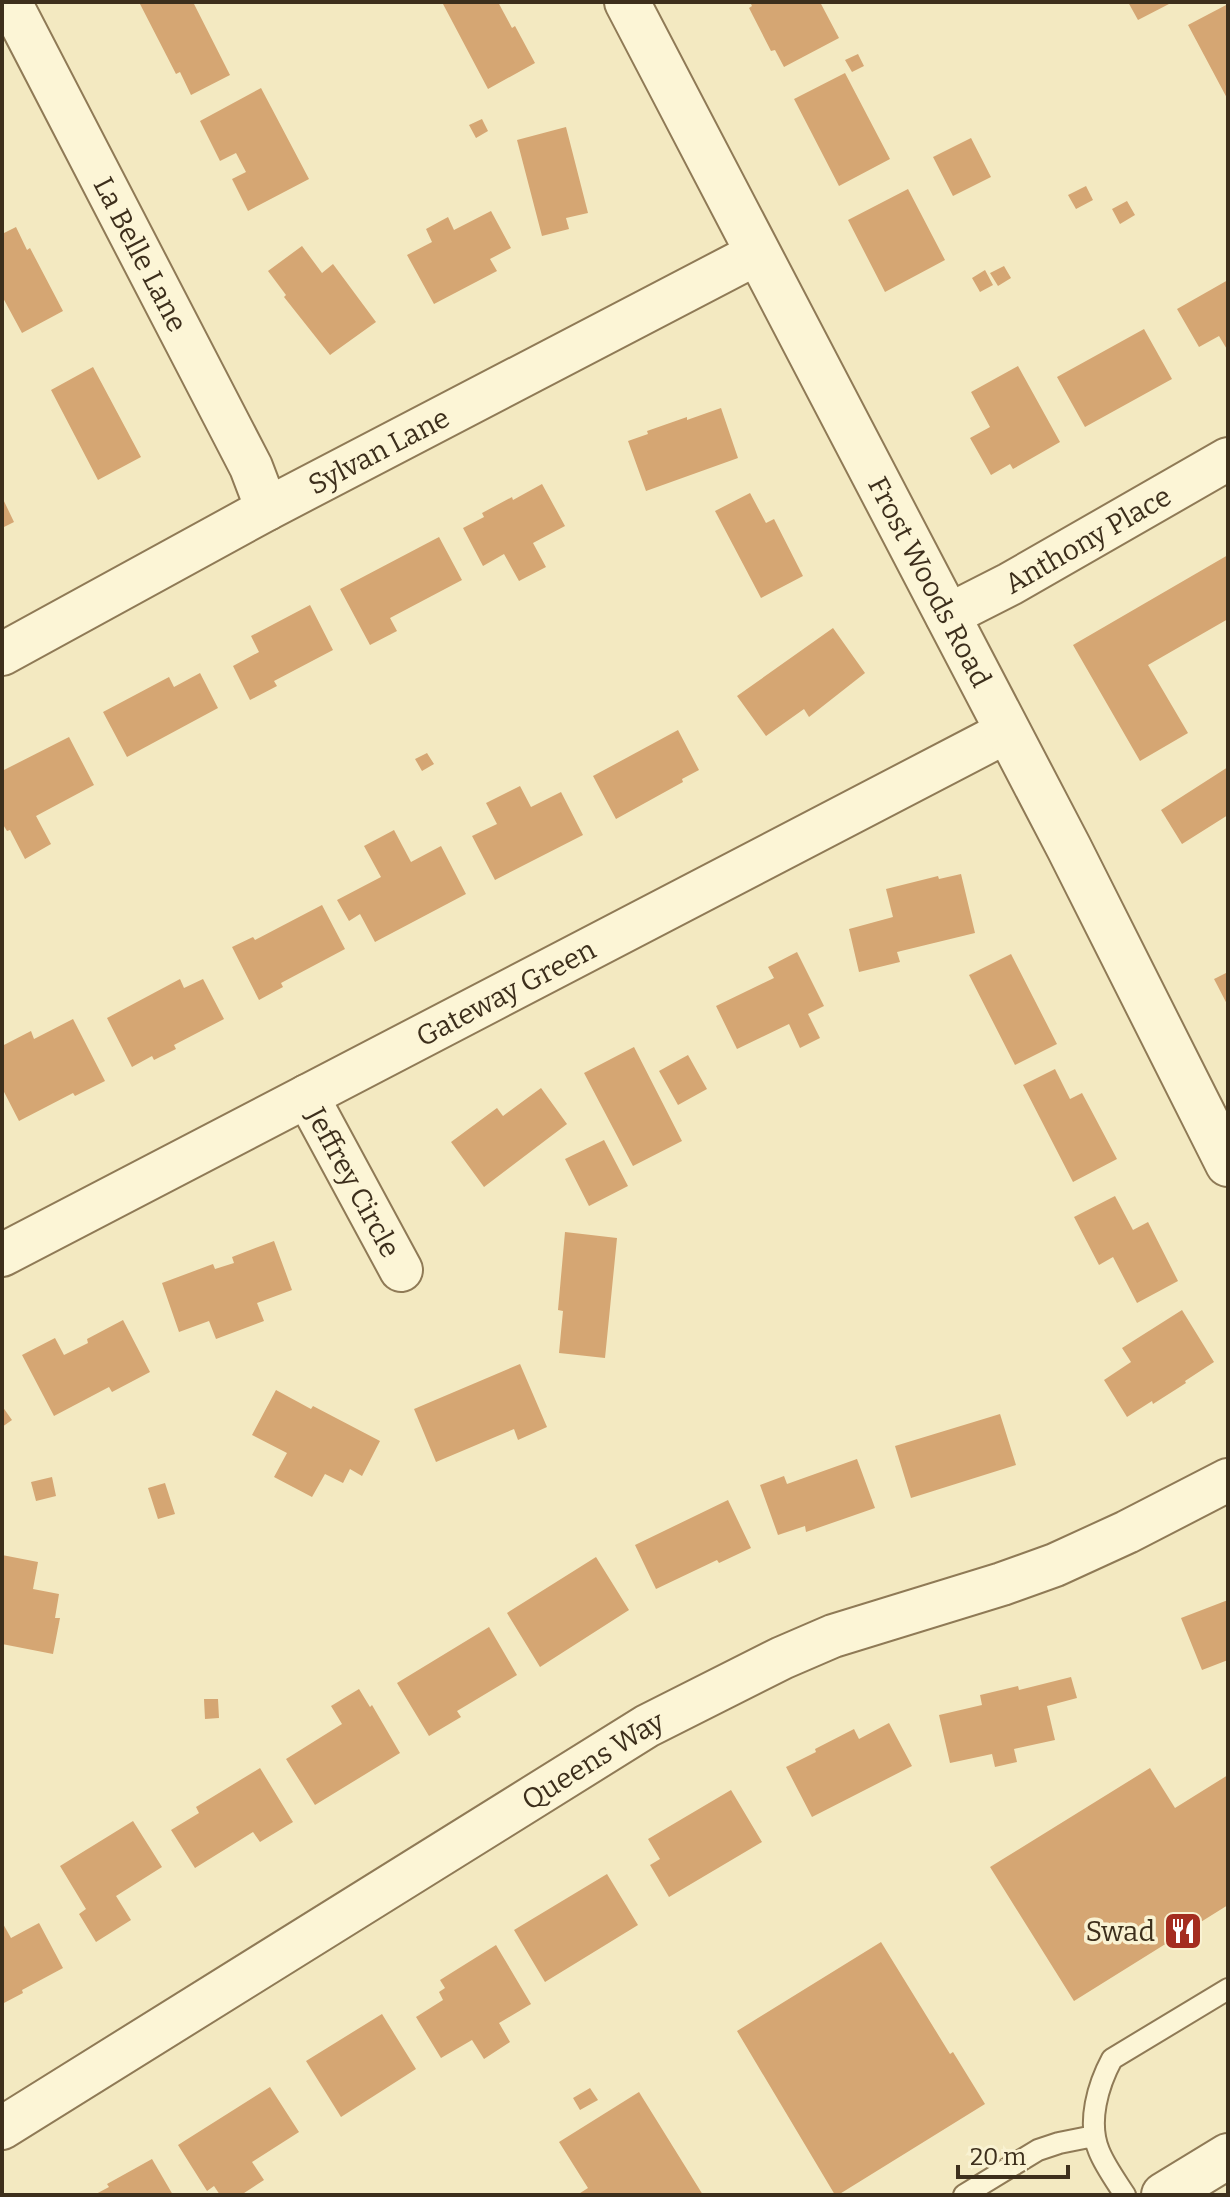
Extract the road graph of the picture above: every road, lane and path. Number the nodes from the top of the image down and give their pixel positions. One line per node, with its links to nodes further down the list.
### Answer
1 (10, 2): 5 (street, La Belle Lane)
2 (627, 2): 3 (street, Frost Woods Road)
3 (758, 253): 5 (street, Sylvan Lane); 6 (street, Frost Woods Road)
4 (1228, 459): 6 (street, Anthony Place)
5 (267, 509): 7 (street, Sylvan Lane)
6 (947, 616): 8 (street, Frost Woods Road)
7 (2, 654)
8 (1008, 731): 9 (street, Gateway Green); 10 (street, Frost Woods Road)
9 (307, 1096): 11 (street, Gateway Green); 12 (street, Jeffrey Circle)
10 (1228, 1164)
11 (2, 1255)
12 (401, 1270)
13 (1228, 1480): 15 (street, Queens Way)
14 (1228, 1989): 16 (lane)
15 (2, 2128)
16 (1094, 2136): 18 (lane); 19 (lane)
17 (1228, 2156): 20 (street)
18 (964, 2195)
19 (1125, 2195)
20 (1164, 2195)

